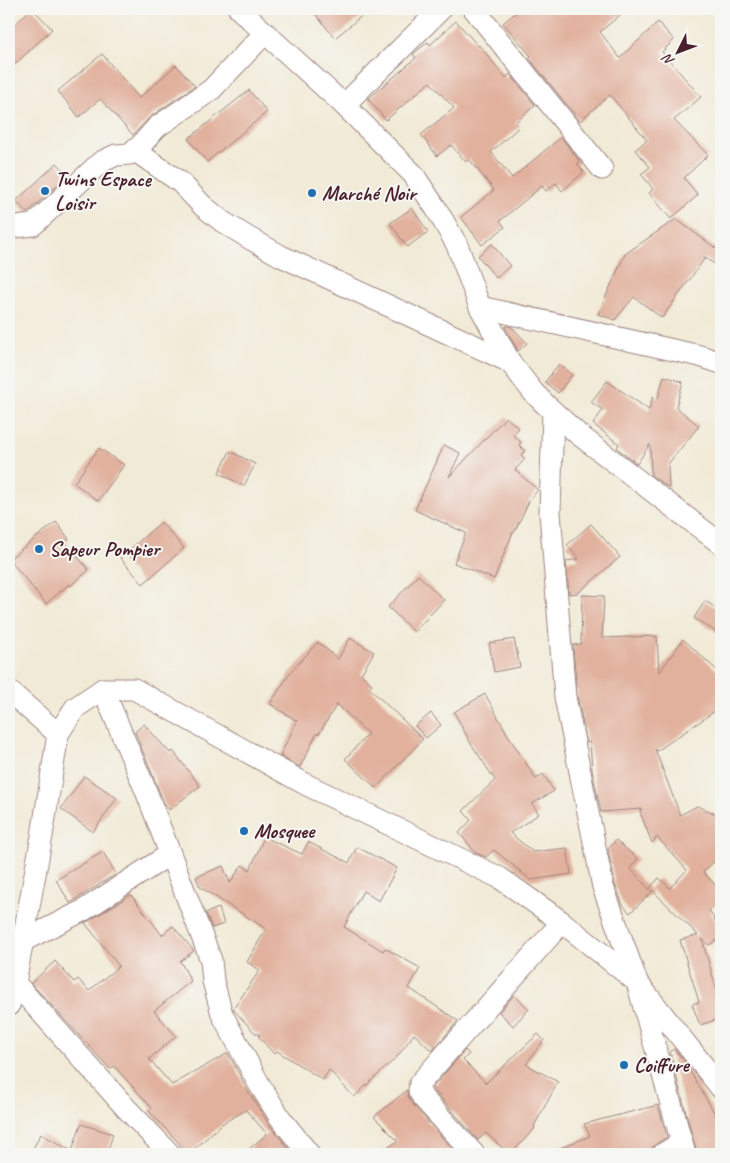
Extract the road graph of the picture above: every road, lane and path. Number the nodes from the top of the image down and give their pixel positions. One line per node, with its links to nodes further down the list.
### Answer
1 (239, 9): 4 (street)
2 (441, 9): 5 (street)
3 (474, 9): 7 (street)
4 (265, 34): 5 (street); 6 (street)
5 (344, 105): 9 (street)
6 (134, 150): 8 (street); 10 (street)
7 (602, 169)
8 (9, 223)
9 (480, 307): 10 (street); 11 (street)
10 (510, 362): 12 (street)
11 (721, 363)
12 (553, 412): 13 (street); 20 (street)
13 (721, 544)
14 (103, 689): 16 (street); 17 (street); 18 (street)
15 (9, 691): 16 (street)
16 (58, 734): 19 (street)
17 (170, 854): 19 (street); 27 (street)
18 (562, 922): 20 (street); 25 (street)
19 (23, 941): 21 (street)
20 (637, 982): 23 (street); 24 (street)
21 (16, 983): 22 (street); 26 (street)
22 (9, 1005)
23 (721, 1088)
24 (683, 1149): 28 (street)
25 (465, 1152)
26 (170, 1154)
27 (309, 1154)
28 (663, 1154)

